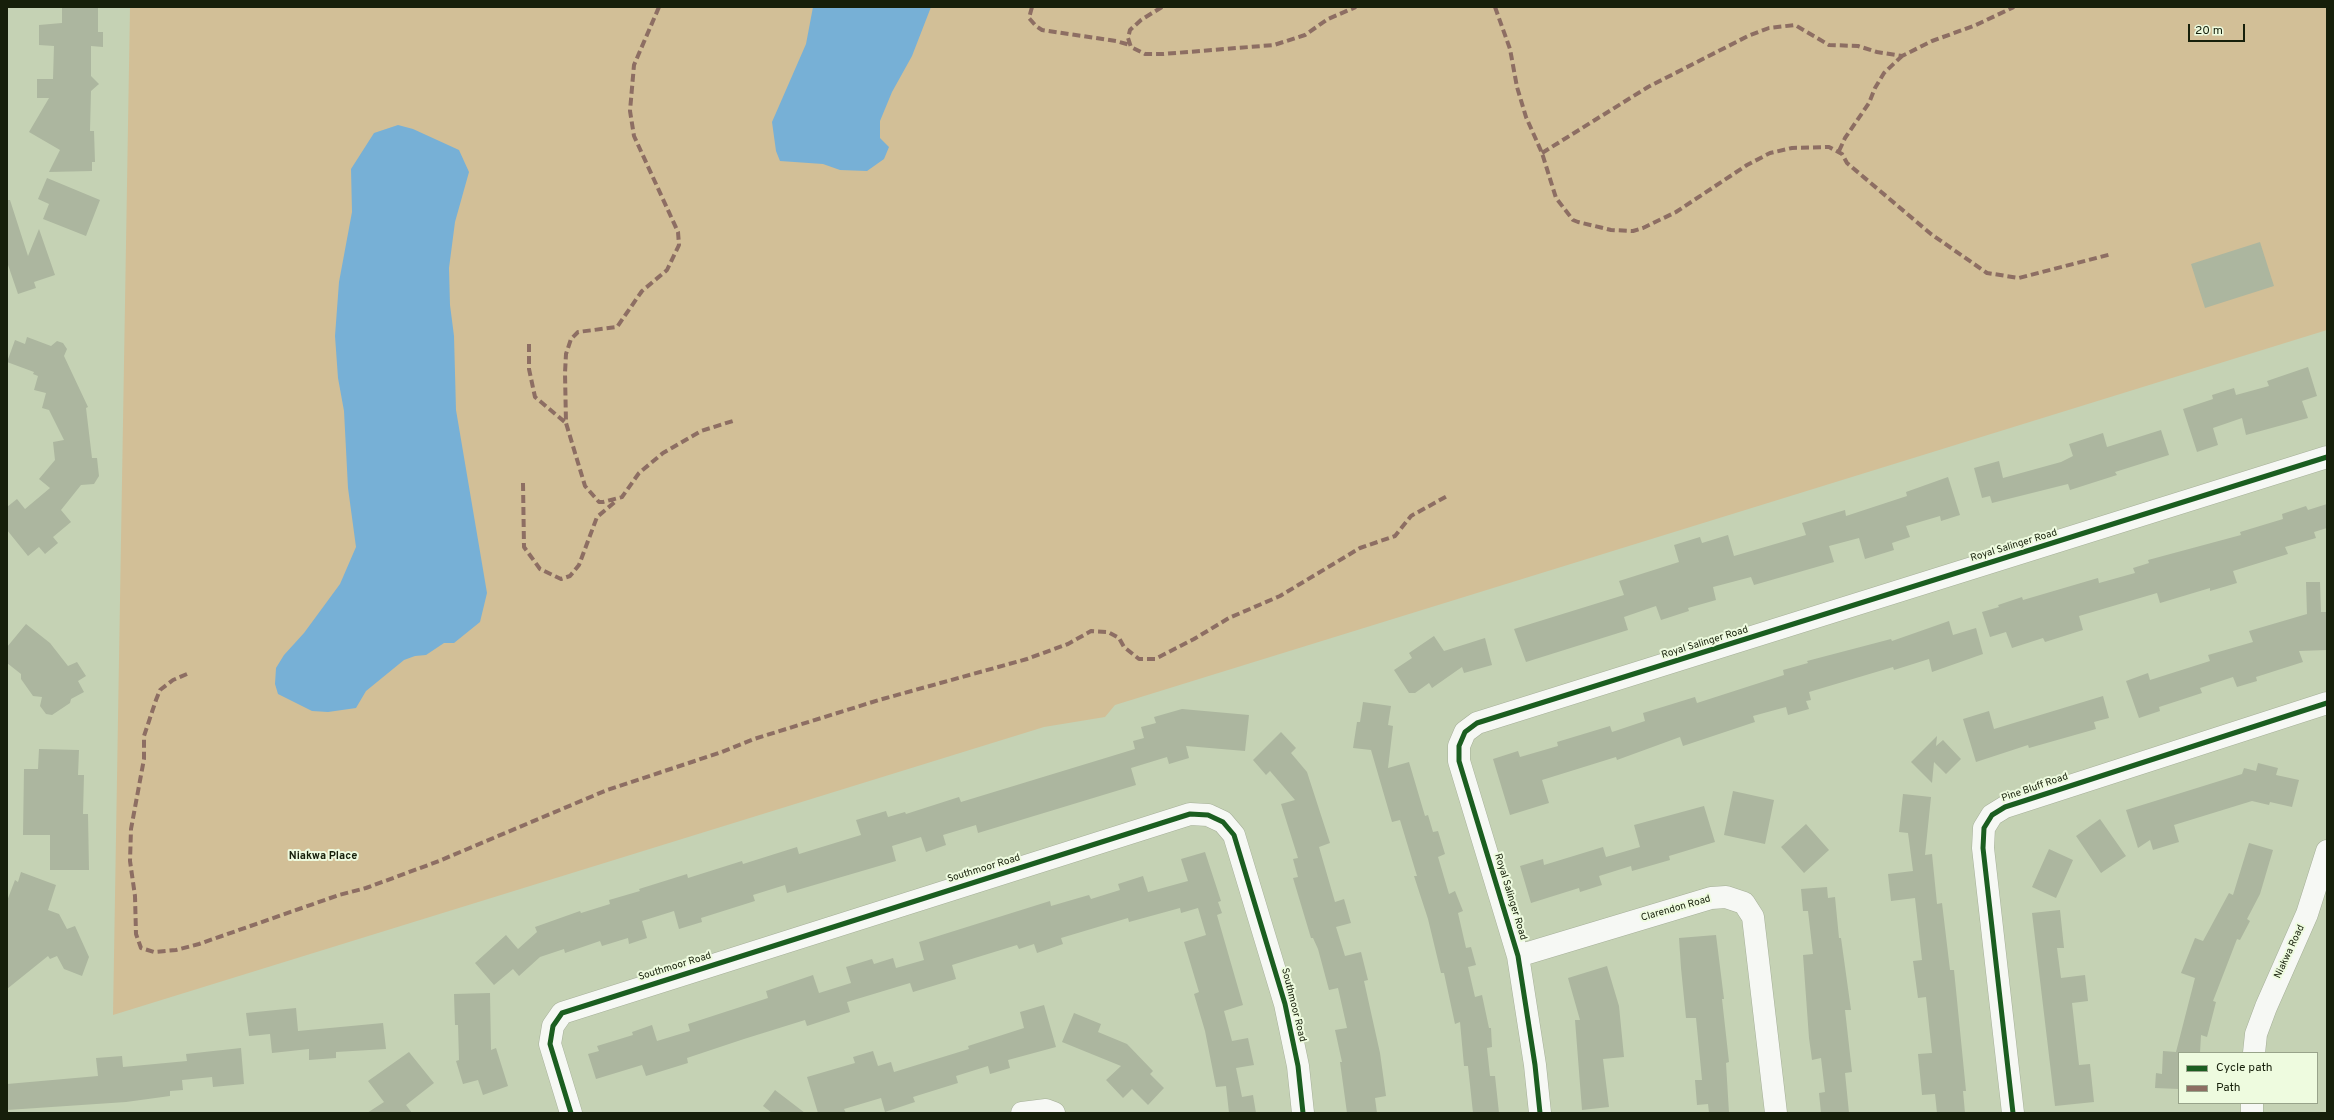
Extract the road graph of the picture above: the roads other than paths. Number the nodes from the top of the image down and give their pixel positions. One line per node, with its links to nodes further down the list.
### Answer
1 (2327, 458): 4 (street, Royal Salinger Road)
2 (2327, 704): 12 (street, Pine Bluff Road)
3 (2327, 851): 5 (street, Niakwa Road)
4 (1518, 956): 10 (street, Royal Salinger Road); 11 (street, Clarendon Road)
5 (2254, 1052)
6 (571, 1113): 9 (street, Southmoor Road)
7 (1022, 1113): 8 (street)
8 (1054, 1113)
9 (1303, 1113)
10 (1540, 1113)
11 (1776, 1113)
12 (2013, 1113)

